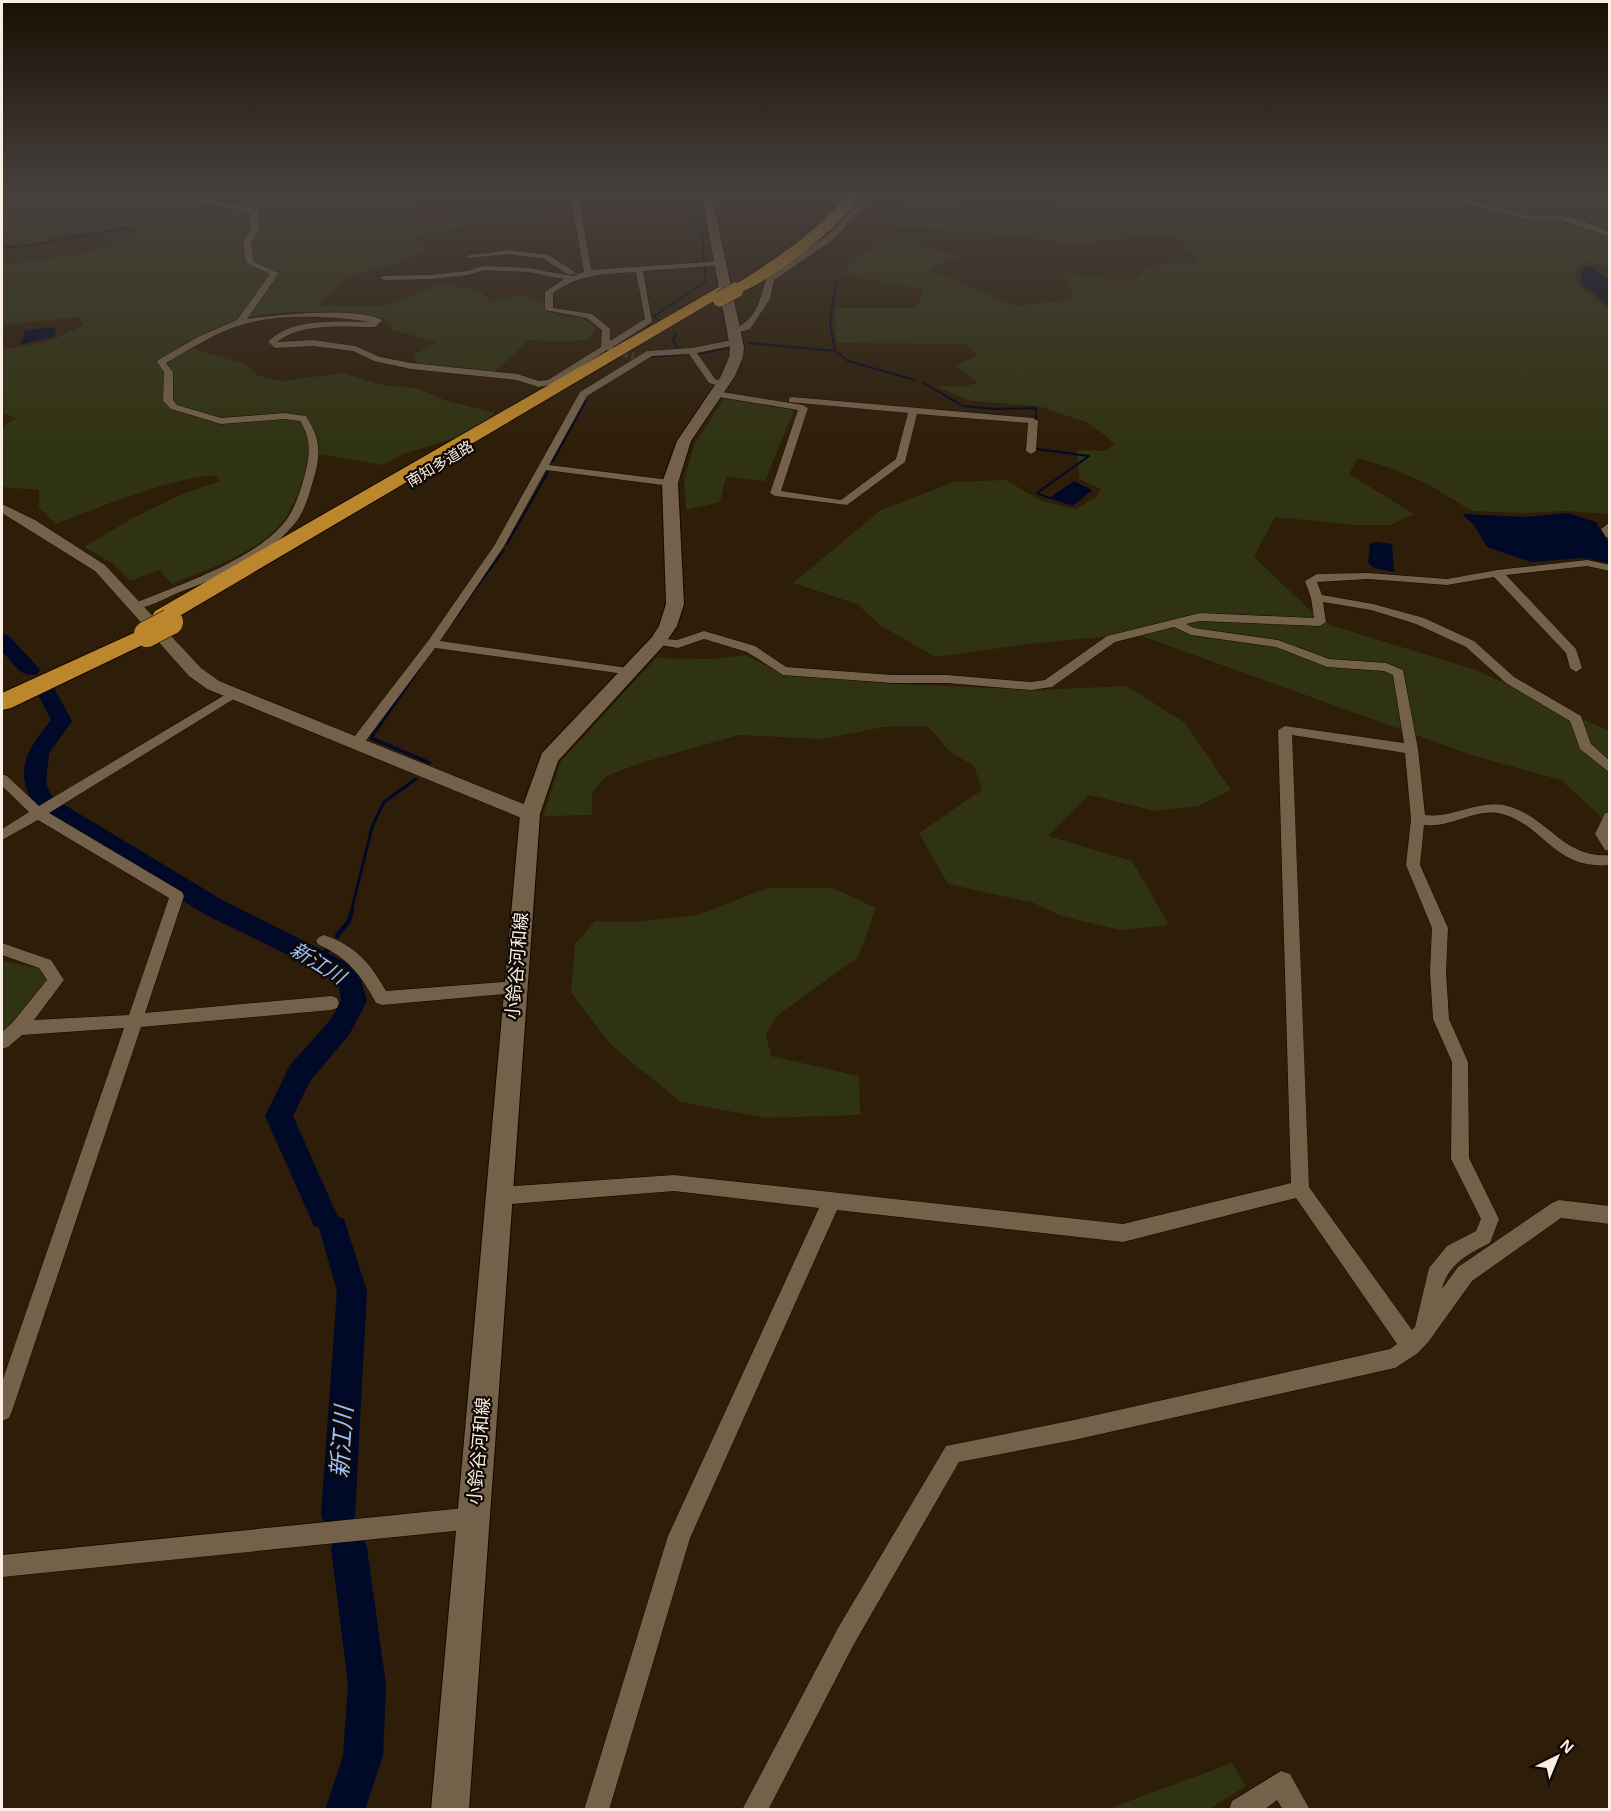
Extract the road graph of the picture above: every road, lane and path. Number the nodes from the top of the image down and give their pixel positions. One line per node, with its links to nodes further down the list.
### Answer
1 (272, 277): 12 (street)
2 (436, 277): 10 (street)
3 (571, 277): 4 (street)
4 (574, 277): 14 (street)
5 (640, 277): 14 (street)
6 (725, 277): 13 (main road, 小鈴谷河和線)
7 (747, 277): 11 (highway, 南知多道路)
8 (751, 277): 11 (highway, 南知多道路)
9 (774, 277): 13 (street)
10 (384, 278)
11 (727, 291): 27 (highway, 南知多道路, bridge)
12 (240, 322): 14 (street); 27 (street)
13 (736, 337): 15 (street); 16 (main road, 小鈴谷河和線)
14 (607, 347)
15 (692, 351): 16 (street); 19 (street)
16 (719, 391): 17 (street); 17 (street); 20 (main road, 小鈴谷河和線)
17 (912, 410): 18 (street)
18 (1031, 451)
19 (542, 467): 20 (street); 30 (street)
20 (670, 483): 29 (main road, 小鈴谷河和線)
21 (2, 508): 27 (street)
22 (1610, 525): 23 (street)
23 (1610, 534)
24 (1610, 568): 25 (street)
25 (1497, 573): 26 (street); 31 (street)
26 (1317, 598): 28 (street); 38 (street)
27 (141, 623): 33 (highway, 南知多道路); 34 (street); 35 (highway, 南知多道路)
28 (1177, 624): 29 (street); 37 (street)
29 (658, 641): 32 (main road, 小鈴谷河和線)
30 (432, 644): 32 (street); 36 (street)
31 (1576, 668)
32 (628, 672): 41 (main road, 小鈴谷河和線)
33 (2, 692)
34 (233, 694): 36 (street); 40 (street)
35 (2, 702)
36 (356, 744): 41 (street)
37 (1411, 749): 43 (street); 54 (street)
38 (1610, 769)
39 (2, 779): 40 (street)
40 (38, 813): 44 (street); 51 (street)
41 (530, 814): 49 (main road, 小鈴谷河和線)
42 (1610, 817): 45 (street)
43 (1418, 819): 46 (street); 58 (street)
44 (2, 835)
45 (1610, 846)
46 (1610, 860)
47 (324, 941): 49 (street)
48 (2, 949): 52 (street)
49 (515, 987): 55 (main road, 小鈴谷河和線)
50 (331, 1003): 51 (street)
51 (135, 1021): 52 (street); 59 (street)
52 (18, 1028): 53 (street)
53 (2, 1042)
54 (1299, 1189): 56 (street); 58 (street)
55 (500, 1196): 56 (street); 60 (main road, 小鈴谷河和線)
56 (832, 1200): 63 (street)
57 (1610, 1215): 58 (street)
58 (1416, 1340): 64 (street)
59 (2, 1412)
60 (474, 1518): 61 (street); 62 (main road, 小鈴谷河和線)
61 (2, 1566)
62 (450, 1809)
63 (596, 1809)
64 (754, 1809)
65 (1241, 1809): 66 (street)
66 (1298, 1809)

